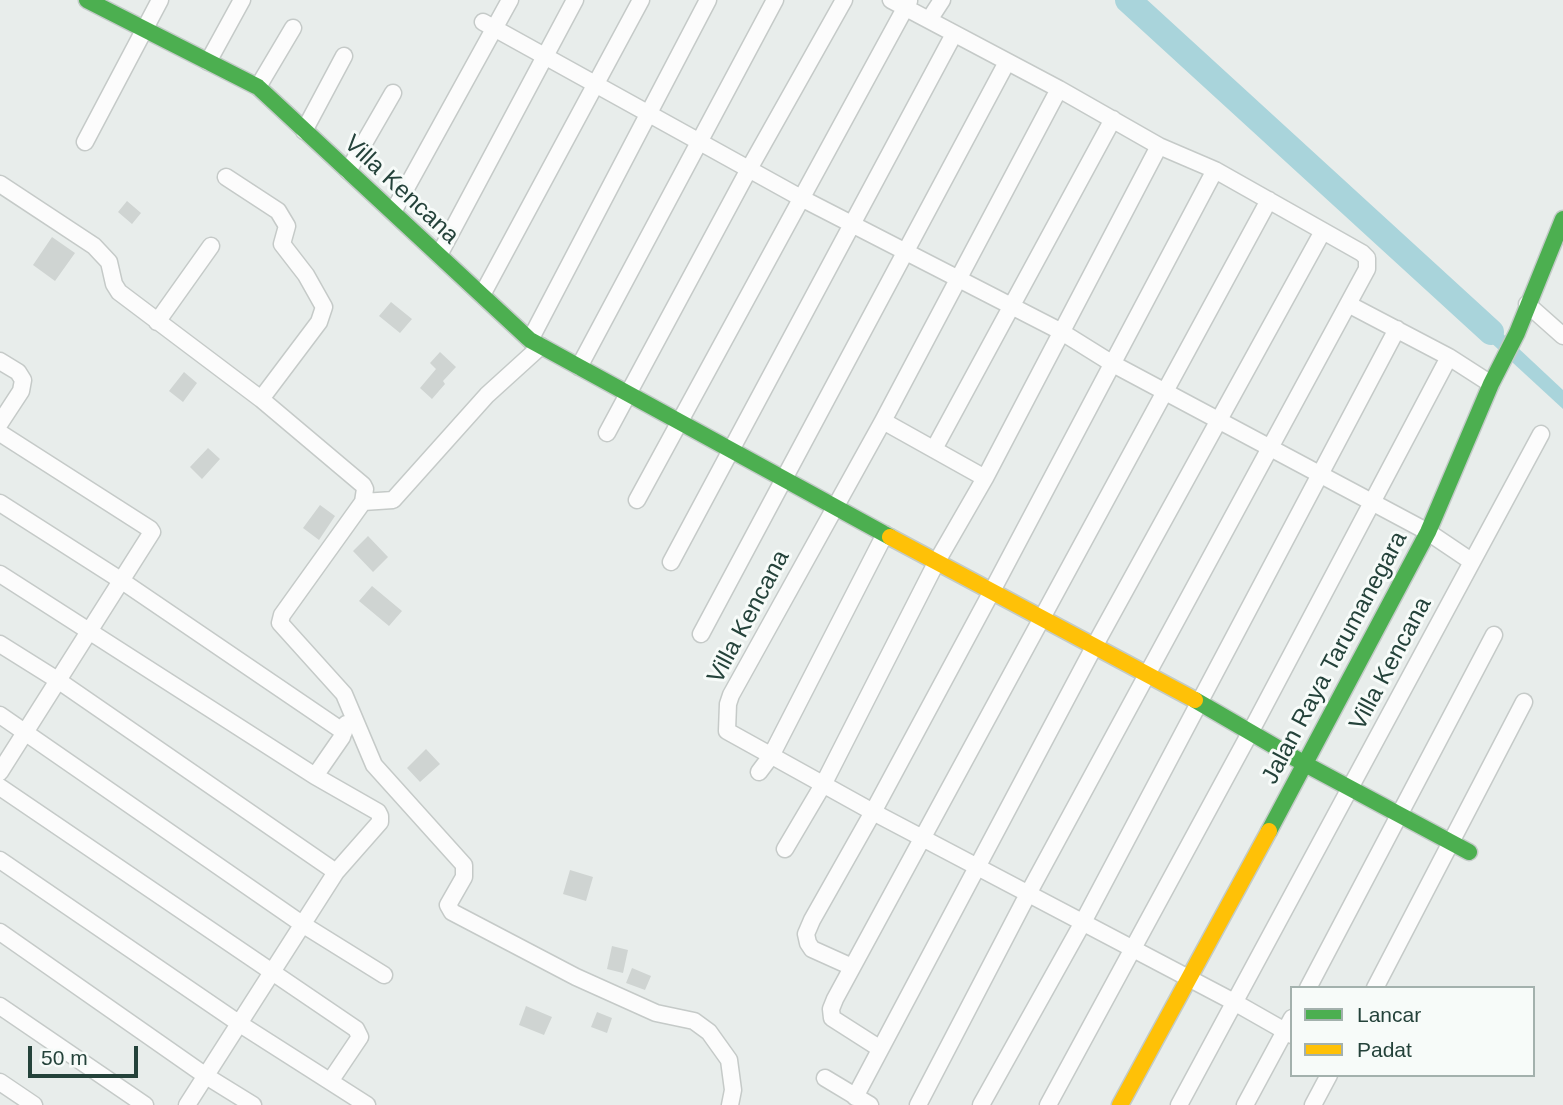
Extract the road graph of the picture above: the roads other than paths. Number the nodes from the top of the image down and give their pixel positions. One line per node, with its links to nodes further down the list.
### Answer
1 (87, 0): 13 (street, Villa Kencana)
2 (160, 0): 17 (street)
3 (242, 0): 21 (street)
4 (510, 0): 15 (street)
5 (575, 0): 20 (street)
6 (642, 0): 23 (street)
7 (708, 0): 27 (street)
8 (775, 0): 31 (street)
9 (844, 0): 33 (street)
10 (891, 0): 12 (street)
11 (942, 0): 14 (street)
12 (908, 4): 14 (street); 38 (street)
13 (109, 5): 17 (street, Villa Kencana)
14 (929, 20): 18 (street)
15 (489, 26): 20 (street); 40 (street)
16 (293, 28): 24 (street)
17 (145, 30): 21 (street, Villa Kencana); 30 (street)
18 (954, 34): 22 (street); 42 (street)
19 (344, 56): 29 (street)
20 (546, 57): 23 (street); 46 (street)
21 (208, 62): 24 (street, Villa Kencana)
22 (1007, 62): 25 (street); 45 (street, Villa Kencana)
23 (595, 84): 27 (street); 48 (street)
24 (258, 87): 29 (street, Villa Kencana)
25 (1059, 89): 28 (street); 47 (street, Villa Kencana)
26 (393, 93): 35 (street)
27 (648, 113): 31 (street); 56 (street)
28 (1113, 119): 32 (street); 51 (street)
29 (304, 131): 35 (street, Villa Kencana)
30 (85, 142)
31 (701, 142): 33 (street); 60 (street)
32 (1158, 146): 34 (street); 54 (street)
33 (749, 169): 38 (street); 63 (street)
34 (1215, 170): 39 (street); 59 (street)
35 (348, 171): 40 (street, Villa Kencana)
36 (226, 177): 64 (street)
37 (0, 184): 52 (street)
38 (801, 198): 42 (street); 66 (street)
39 (1269, 200): 43 (street); 62 (street)
40 (393, 212): 46 (street, Villa Kencana)
41 (1563, 219): 50 (street, Jalan Raya Tarumanegara)
42 (853, 224): 45 (street); 74 (street)
43 (1323, 231): 49 (street); 65 (street)
44 (211, 246): 52 (street)
45 (906, 251): 47 (street); 77 (street, Villa Kencana)
46 (439, 255): 48 (street, Villa Kencana)
47 (958, 278): 51 (street); 67 (street, Villa Kencana)
48 (482, 295): 56 (street, Villa Kencana)
49 (1348, 304): 53 (street); 72 (street)
50 (1527, 304): 55 (street); 61 (street, Jalan Raya Tarumanegara)
51 (1012, 306): 54 (street); 73 (street)
52 (157, 322): 64 (street)
53 (1397, 329): 57 (street); 75 (street)
54 (1060, 331): 59 (street); 76 (street)
55 (1563, 336)
56 (536, 343): 60 (street, Villa Kencana); 79 (street)
57 (1449, 357): 61 (street); 80 (street)
58 (0, 361): 68 (street)
59 (1113, 364): 62 (street); 90 (street)
60 (579, 367): 63 (street, Villa Kencana)
61 (1491, 384): 83 (street, Jalan Raya Tarumanegara)
62 (1165, 391): 65 (street); 91 (street)
63 (629, 394): 66 (street, Villa Kencana); 70 (street)
64 (261, 399): 79 (street)
65 (1218, 418): 72 (street); 96 (street)
66 (679, 421): 74 (street, Villa Kencana); 78 (street)
67 (883, 421): 73 (street); 82 (street, Villa Kencana)
68 (0, 423)
69 (0, 433): 89 (street)
70 (607, 433)
71 (1541, 434): 85 (street, Villa Kencana)
72 (1270, 447): 75 (street); 97 (street)
73 (934, 449): 76 (street)
74 (731, 450): 77 (street, Villa Kencana); 86 (street)
75 (1320, 474): 80 (street); 99 (street)
76 (985, 478): 87 (street)
77 (783, 479): 82 (street, Villa Kencana); 93 (street, Villa Kencana)
78 (637, 500)
79 (363, 502): 101 (street)
80 (1373, 502): 83 (street); 104 (street)
81 (0, 503): 89 (street)
82 (835, 505): 84 (street, Villa Kencana); 106 (street, Villa Kencana)
83 (1429, 532): 85 (street); 107 (street, Jalan Raya Tarumanegara)
84 (884, 534): 87 (street, Villa Kencana); 106 (street)
85 (1471, 561): 113 (street, Villa Kencana)
86 (671, 562)
87 (936, 563): 90 (street, Villa Kencana); 111 (street)
88 (0, 574): 92 (street)
89 (122, 581): 92 (street); 105 (street)
90 (992, 591): 91 (street, Villa Kencana); 114 (street)
91 (1041, 617): 96 (street, Villa Kencana); 116 (street)
92 (90, 631): 98 (street); 110 (street)
93 (701, 634)
94 (1494, 635): 115 (street)
95 (0, 644): 98 (street)
96 (1095, 645): 97 (street, Villa Kencana); 121 (street)
97 (1146, 675): 99 (street, Villa Kencana); 123 (street)
98 (58, 681): 103 (street); 122 (street)
99 (1198, 702): 104 (street, Villa Kencana); 125 (street)
100 (1524, 702): 117 (street)
101 (349, 708): 105 (street); 150 (street)
102 (0, 715): 103 (street)
103 (26, 731): 108 (street); 124 (street)
104 (1251, 731): 107 (street, Villa Kencana); 127 (street)
105 (344, 732): 110 (street)
106 (771, 756): 109 (street); 111 (street, Villa Kencana)
107 (1305, 764): 113 (street, Villa Kencana); 131 (street, Jalan Raya Tarumanegara)
108 (0, 772)
109 (759, 772)
110 (315, 776): 122 (street)
111 (824, 783): 114 (street, Villa Kencana); 118 (street)
112 (0, 787): 129 (street)
113 (1351, 788): 115 (street, Villa Kencana); 134 (street, Villa Kencana)
114 (873, 812): 116 (street, Villa Kencana); 128 (street)
115 (1401, 814): 117 (street, Villa Kencana); 132 (street)
116 (923, 838): 121 (street, Villa Kencana); 128 (street)
117 (1452, 843): 119 (street, Villa Kencana); 133 (street)
118 (785, 849)
119 (1469, 852)
120 (0, 860): 136 (street)
121 (976, 866): 123 (street, Villa Kencana); 138 (street)
122 (336, 872): 124 (street)
123 (1028, 894): 125 (street, Villa Kencana); 152 (street)
124 (302, 923): 129 (street); 130 (street)
125 (1082, 924): 127 (street, Villa Kencana); 153 (street)
126 (0, 932): 139 (street)
127 (1131, 949): 131 (street, Villa Kencana); 154 (street)
128 (852, 967): 138 (street)
129 (272, 973): 136 (street); 142 (street)
130 (384, 975)
131 (1190, 980): 134 (street, Villa Kencana); 155 (street, Jalan Raya Tarumanegara)
132 (1309, 986)
133 (1377, 986)
134 (1234, 1002): 137 (street, Villa Kencana); 156 (street, Villa Kencana)
135 (0, 1006): 146 (street)
136 (240, 1024): 139 (street); 142 (street)
137 (1289, 1028): 157 (street)
138 (879, 1048): 144 (street)
139 (206, 1076): 147 (street); 148 (street)
140 (1328, 1077): 158 (street)
141 (825, 1078): 144 (street)
142 (331, 1080): 149 (street)
143 (0, 1082): 145 (street)
144 (855, 1097): 151 (street)
145 (34, 1105)
146 (145, 1105)
147 (187, 1105)
148 (253, 1105)
149 (367, 1105)
150 (730, 1105)
151 (870, 1105)
152 (918, 1105)
153 (981, 1105)
154 (1048, 1105)
155 (1120, 1105)
156 (1179, 1105)
157 (1245, 1105)
158 (1313, 1105)

